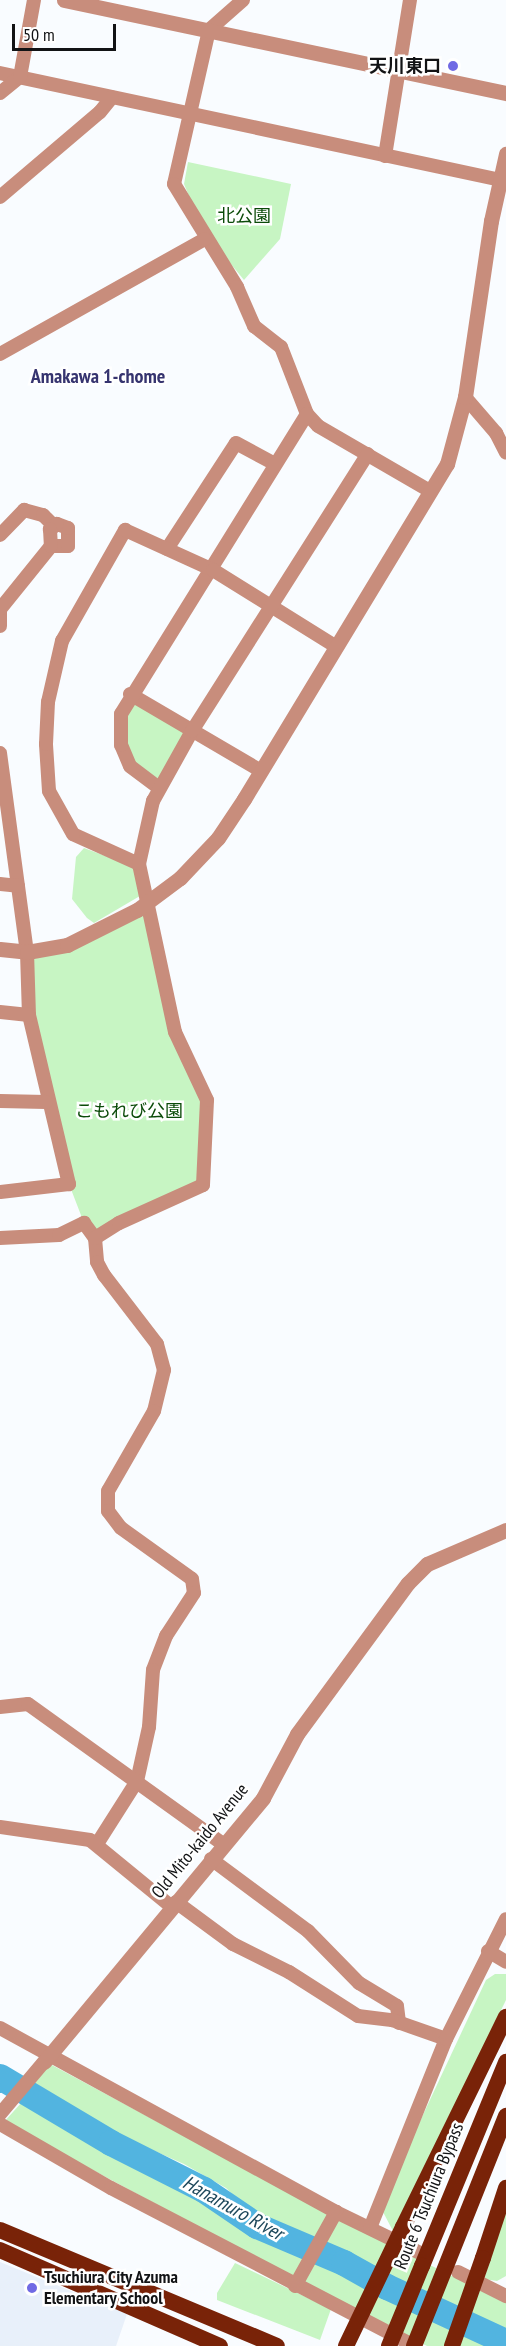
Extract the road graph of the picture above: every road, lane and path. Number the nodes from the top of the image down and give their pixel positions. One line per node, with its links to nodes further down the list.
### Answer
1 (34, 0): 9 (street)
2 (64, 0): 5 (street)
3 (243, 0): 6 (street)
4 (410, 0): 7 (street)
5 (123, 6): 6 (street)
6 (209, 30): 7 (street); 13 (street)
7 (400, 70): 11 (street); 15 (street)
8 (0, 73): 9 (street)
9 (20, 77): 10 (street); 12 (street)
10 (0, 93)
11 (506, 93)
12 (112, 97): 13 (street); 17 (street)
13 (190, 112): 15 (street); 18 (street)
14 (506, 154): 16 (street)
15 (385, 156): 16 (street)
16 (501, 180): 20 (street)
17 (0, 197)
18 (205, 239): 19 (street); 21 (street)
19 (0, 354)
20 (465, 397): 22 (street); 25 (street)
21 (307, 414): 23 (street); 24 (street)
22 (506, 453)
23 (368, 454): 25 (street); 31 (street)
24 (275, 464): 29 (street); 30 (street)
25 (430, 491): 34 (street)
26 (54, 526): 27 (street); 28 (street); 28 (street)
27 (0, 535)
28 (51, 546): 32 (street)
29 (167, 549): 30 (street); 41 (street)
30 (213, 570): 31 (street); 35 (street)
31 (273, 607): 34 (street); 36 (street)
32 (0, 608): 33 (street)
33 (0, 626)
34 (335, 646): 38 (street)
35 (130, 694): 36 (street); 39 (street)
36 (192, 731): 38 (street); 39 (street)
37 (0, 753): 40 (street)
38 (261, 771): 44 (street)
39 (159, 788): 41 (street)
40 (2, 801): 43 (street)
41 (139, 864): 44 (street)
42 (0, 884): 43 (street)
43 (18, 886): 46 (street)
44 (148, 902): 46 (street); 53 (street)
45 (0, 949): 46 (street)
46 (27, 952): 48 (street)
47 (0, 1012): 48 (street)
48 (28, 1015): 50 (street)
49 (0, 1101): 50 (street)
50 (46, 1102): 51 (street)
51 (0, 1197)
52 (0, 1238): 53 (street)
53 (94, 1238): 56 (street)
54 (506, 1530): 59 (street, Old Mito-kaido Avenue)
55 (0, 1707): 56 (street)
56 (136, 1781): 58 (street); 59 (street)
57 (0, 1827): 58 (street)
58 (97, 1844): 61 (street)
59 (223, 1844): 60 (street, Old Mito-kaido Avenue)
60 (211, 1859): 61 (street, Old Mito-kaido Avenue); 66 (street)
61 (174, 1904): 66 (street); 69 (street, Old Mito-kaido Avenue)
62 (506, 1919): 63 (street)
63 (488, 1951): 64 (street); 68 (street)
64 (506, 1962)
65 (506, 2017): 85 (highway, bridge)
66 (399, 2023): 68 (street)
67 (0, 2028): 69 (street)
68 (446, 2039): 76 (street)
69 (46, 2059): 71 (street, Old Mito-kaido Avenue); 75 (street)
70 (506, 2062): 79 (highway, Route 6 Tsuchiura Bypass)
71 (0, 2115)
72 (506, 2116): 80 (highway)
73 (0, 2124): 81 (street)
74 (506, 2188): 88 (highway, bridge)
75 (334, 2214): 76 (street); 81 (street)
76 (370, 2228): 79 (street)
77 (0, 2230): 84 (highway)
78 (0, 2250): 83 (highway)
79 (420, 2259): 86 (highway, Route 6 Tsuchiura Bypass, bridge)
80 (450, 2274): 82 (street); 87 (highway)
81 (296, 2283): 87 (street)
82 (505, 2294)
83 (220, 2346)
84 (278, 2346)
85 (346, 2346)
86 (389, 2346)
87 (414, 2346)
88 (452, 2346)

